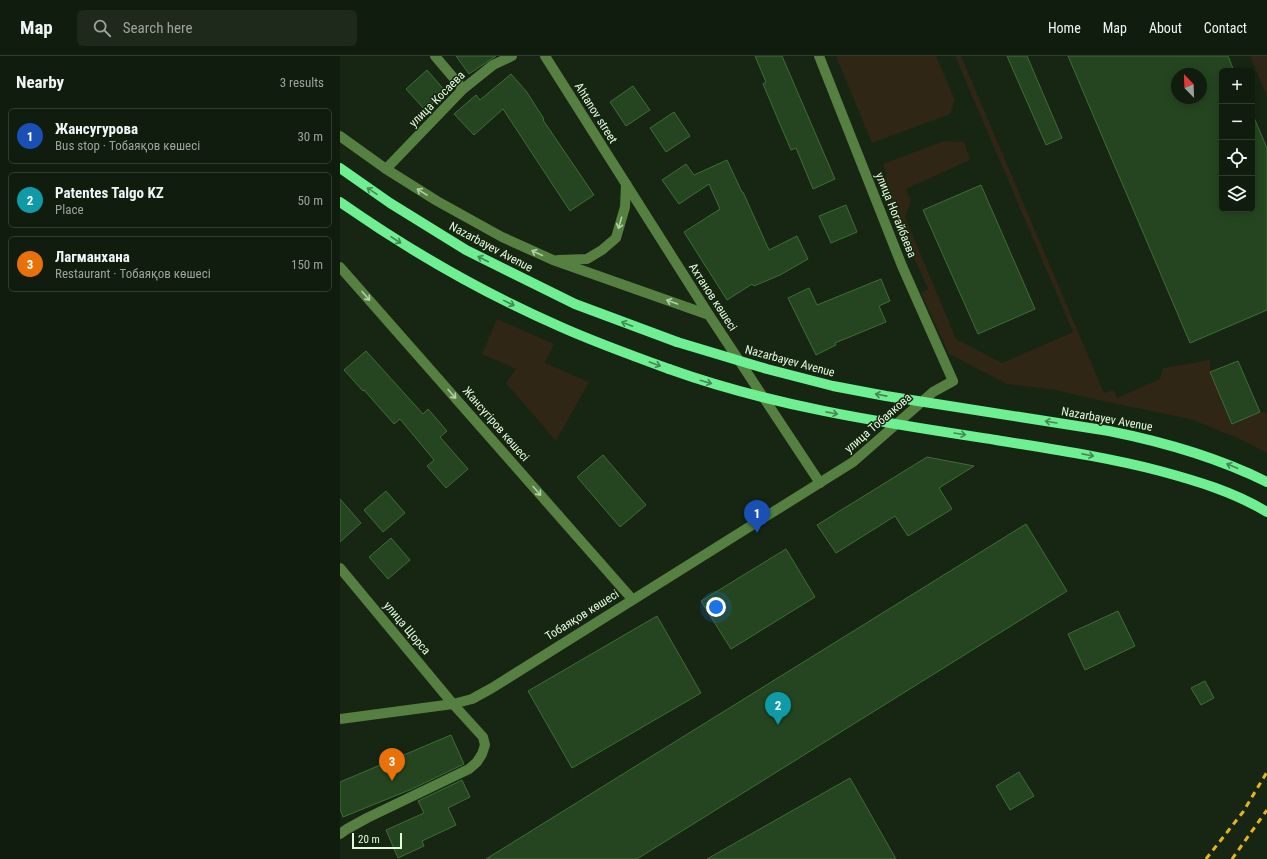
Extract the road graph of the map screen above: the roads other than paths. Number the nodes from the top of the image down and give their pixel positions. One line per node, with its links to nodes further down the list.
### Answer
1 (436, 56): 5 (street)
2 (512, 56): 5 (street, улица Косаева)
3 (545, 56): 9 (street, Ahtanov street)
4 (819, 56): 14 (street, улица Ногайбаева)
5 (463, 89): 8 (street, улица Косаева)
6 (340, 136): 8 (street)
7 (340, 168): 15 (main road, Nazarbayev Avenue, one-way to 7, bridge)
8 (386, 169): 11 (street, one-way to 8)
9 (626, 184): 11 (street, one-way to 11); 13 (street, Ахтанов көшесі)
10 (340, 202): 17 (main road, one-way to 17, bridge)
11 (553, 260): 13 (street, one-way to 11)
12 (340, 267): 19 (street, Жансүгіров көшесі, one-way to 19)
13 (709, 316): 16 (street, Ахтанов көшесі)
14 (953, 381): 16 (street, улица Тобаякова)
15 (1267, 482)
16 (820, 483): 19 (street, Тобаяқов көшесі)
17 (1267, 512)
18 (340, 568): 20 (street, улица Щорса)
19 (632, 599): 20 (street, Тобаяқов көшесі)
20 (453, 704): 21 (street, Тобаяқов көшесі); 22 (street, улица Щорса)
21 (340, 719)
22 (340, 834)

